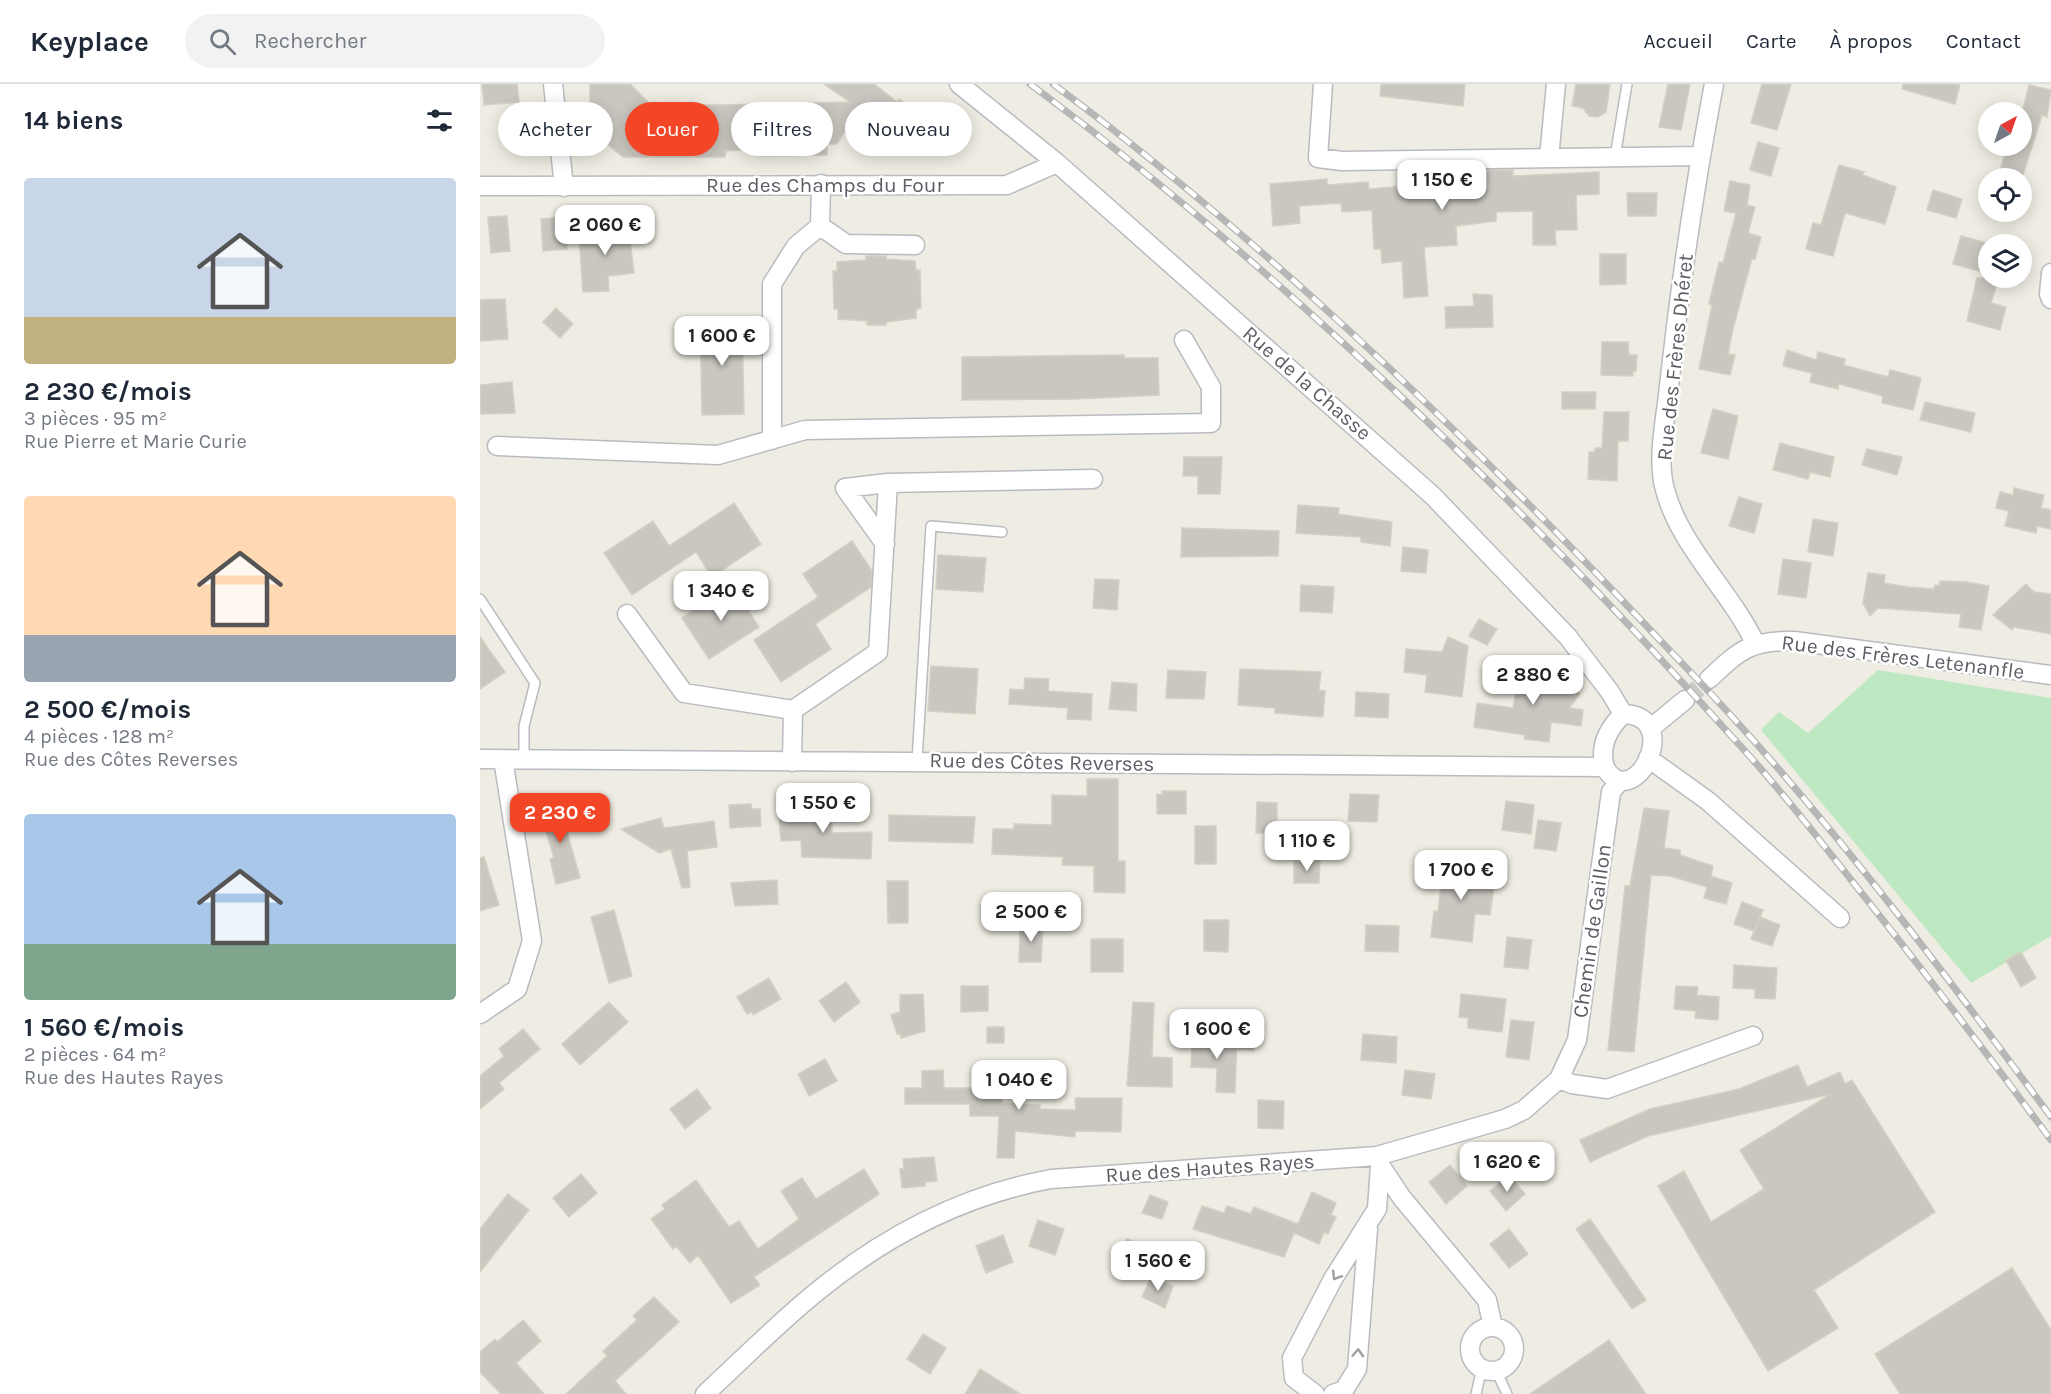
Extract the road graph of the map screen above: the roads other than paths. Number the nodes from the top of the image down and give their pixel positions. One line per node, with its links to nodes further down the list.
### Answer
1 (553, 84): 13 (street)
2 (959, 84): 10 (street, Rue de la Chasse)
3 (1323, 84): 9 (street)
4 (1556, 84): 9 (street)
5 (1627, 84): 8 (lane)
6 (1714, 84): 7 (street, Rue des Frères Dhéret)
7 (1700, 156): 8 (street); 27 (street, Rue des Frères Dhéret)
8 (1615, 157): 9 (street)
9 (1549, 158)
10 (1057, 163): 11 (street, Rue des Champs du Four); 32 (street, Rue de la Chasse)
11 (821, 184): 13 (street, Rue des Champs du Four); 14 (street)
12 (480, 186): 13 (street, Rue des Champs du Four)
13 (564, 188)
14 (820, 226): 15 (street); 19 (street)
15 (915, 245)
16 (2051, 273): 17 (street)
17 (2051, 299)
18 (1184, 339): 19 (street)
19 (772, 440): 20 (street)
20 (497, 446)
21 (1093, 479): 22 (street)
22 (888, 483): 24 (street); 24 (street)
23 (1002, 532): 38 (lane)
24 (885, 544): 31 (street)
25 (480, 599): 36 (lane)
26 (627, 614): 31 (street)
27 (1755, 643): 28 (street, Rue des Frères Letenanfle); 29 (street)
28 (2051, 675)
29 (1709, 680)
30 (1685, 699): 33 (street)
31 (793, 710): 39 (street)
32 (1623, 714): 33 (street); 40 (street)
33 (1651, 728): 37 (street)
34 (480, 759): 35 (street, Rue des Côtes Reverses)
35 (503, 759): 36 (street, Rue des Côtes Reverses); 43 (street)
36 (524, 759): 39 (street, Rue des Côtes Reverses)
37 (1648, 759): 41 (street); 42 (street)
38 (917, 761): 39 (street, Rue des Côtes Reverses); 40 (street, Rue des Côtes Reverses)
39 (792, 762)
40 (1604, 766): 41 (street)
41 (1620, 782): 45 (street, Chemin de Gaillon)
42 (1840, 918)
43 (480, 1014)
44 (1753, 1036): 45 (street)
45 (1559, 1079): 46 (street, Rue des Hautes Rayes)
46 (1378, 1161): 47 (street); 48 (street); 51 (street, Rue des Hautes Rayes)
47 (1368, 1228): 50 (street, one-way to 50); 53 (street, one-way to 47)
48 (1493, 1327): 49 (street); 49 (street)
49 (1489, 1369): 54 (lane); 55 (lane)
50 (1290, 1386): 52 (street)
51 (705, 1394)
52 (1315, 1394)
53 (1333, 1394)
54 (1476, 1394)
55 (1507, 1394)

